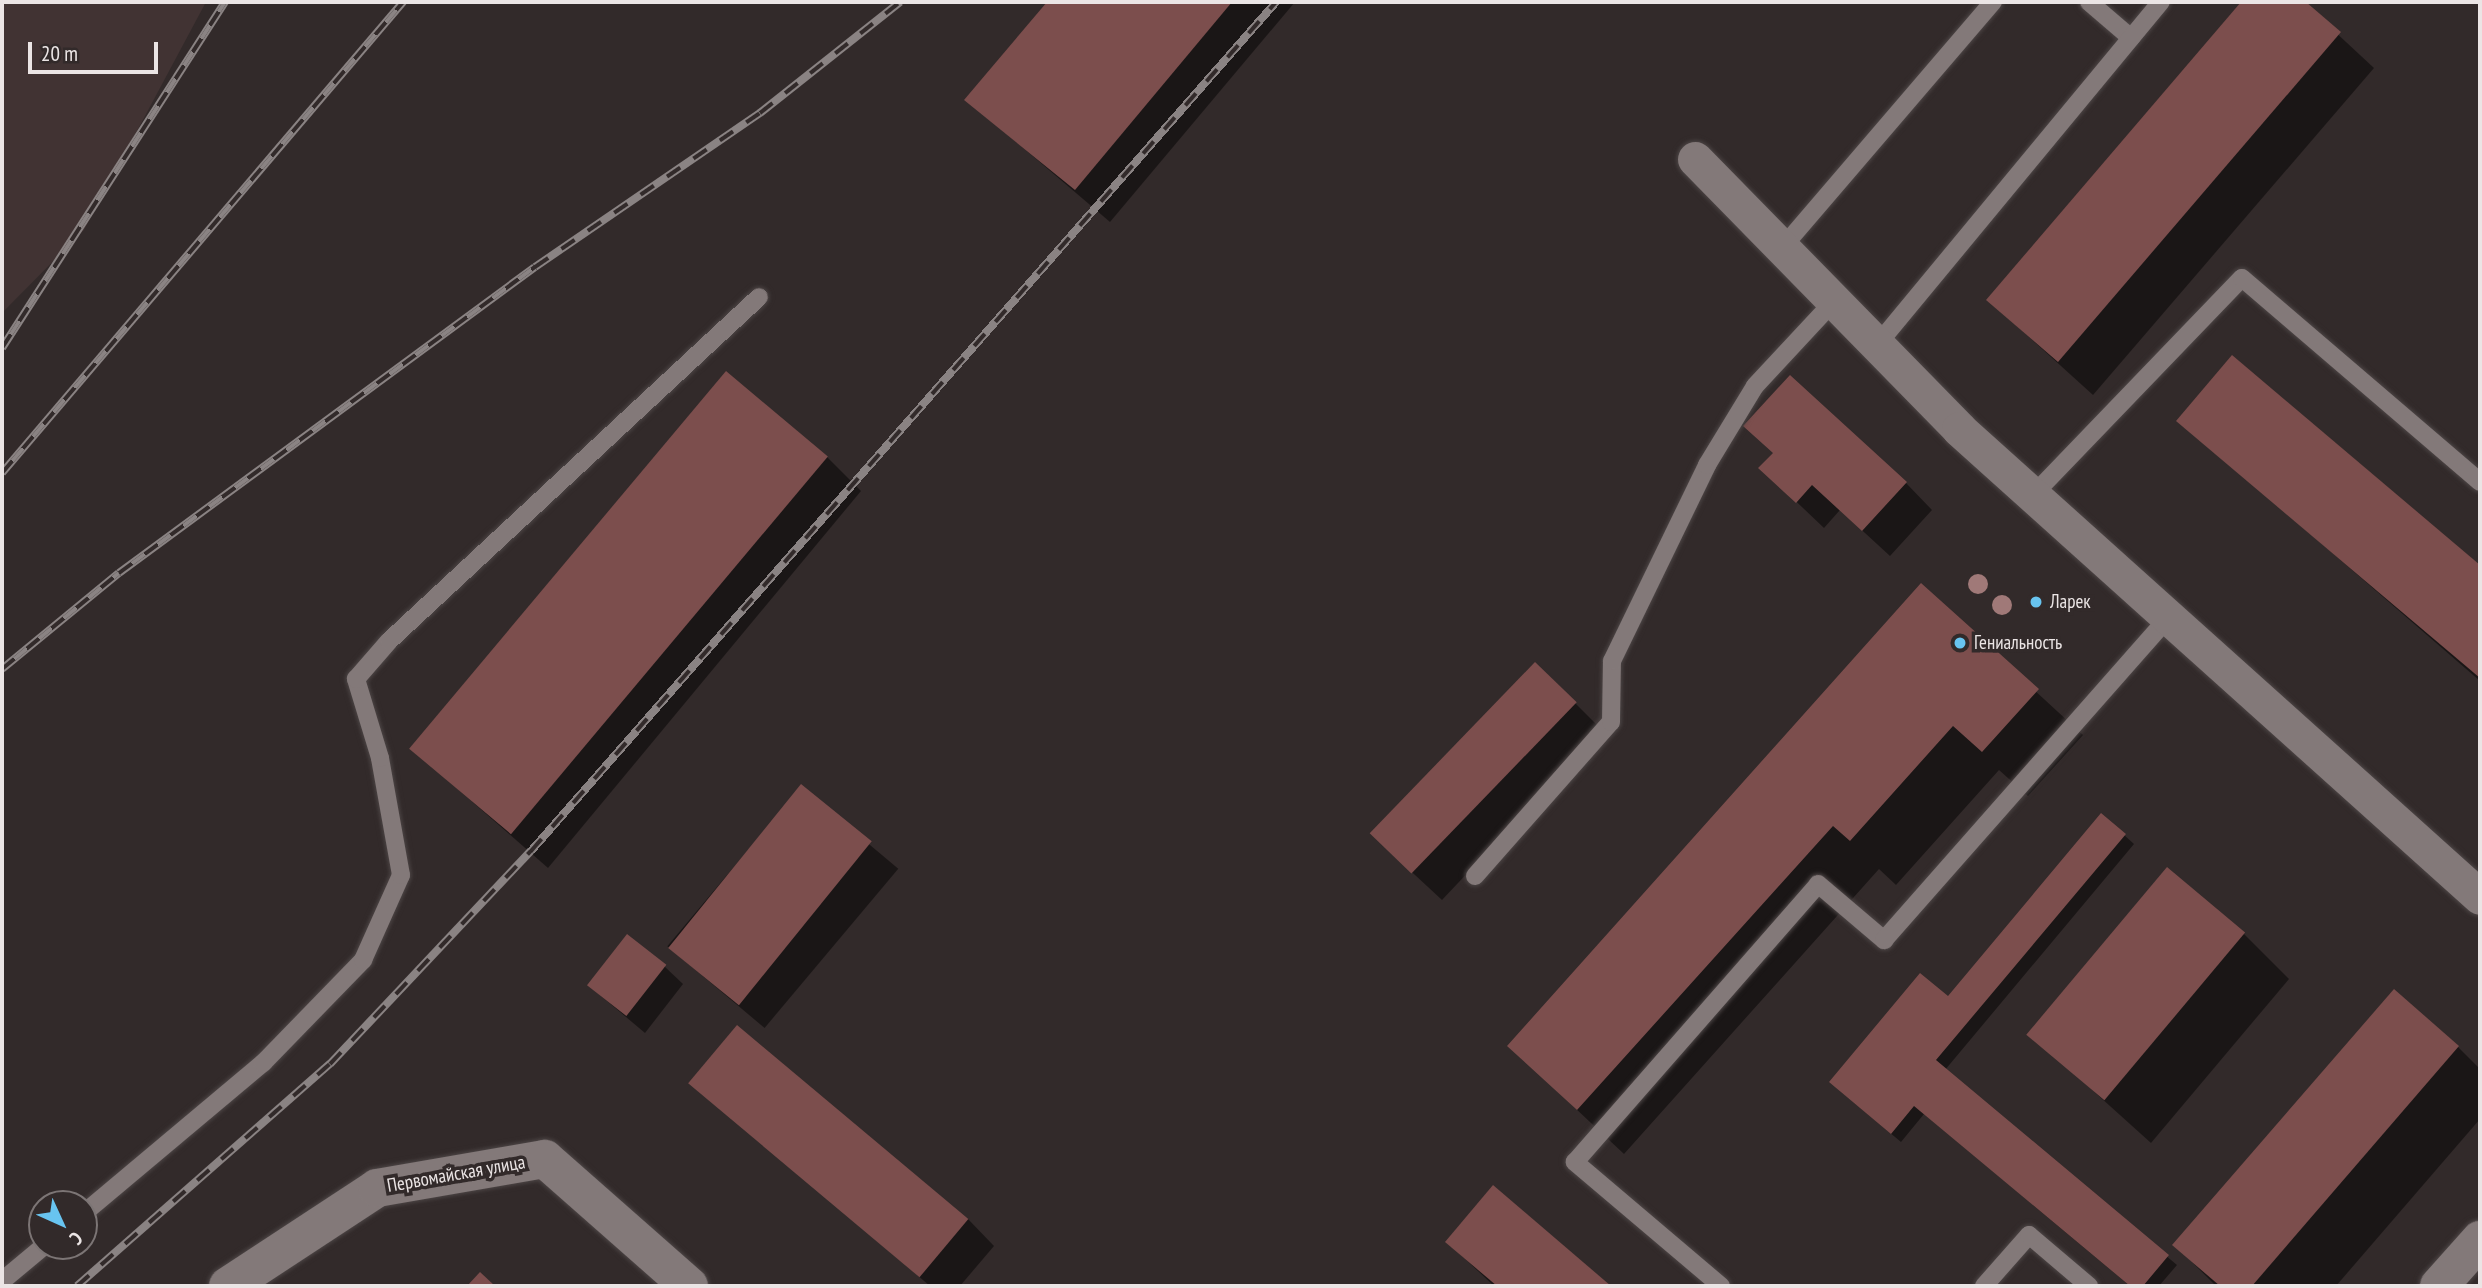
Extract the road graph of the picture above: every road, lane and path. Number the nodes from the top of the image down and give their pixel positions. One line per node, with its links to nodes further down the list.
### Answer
1 (1993, 2): 6 (lane)
2 (2089, 2): 4 (lane)
3 (2161, 2): 4 (lane)
4 (2132, 38): 9 (lane)
5 (1695, 159): 6 (street)
6 (1782, 248): 8 (street)
7 (759, 297): 15 (lane)
8 (1834, 302): 9 (street); 13 (lane)
9 (1877, 345): 11 (street)
10 (2480, 482): 11 (lane)
11 (2033, 495): 12 (street)
12 (2169, 617): 14 (street); 21 (lane)
13 (1475, 876)
14 (2480, 897)
15 (98, 1201)
16 (2480, 1240): 24 (street)
17 (28, 1259): 18 (lane)
18 (2, 1281)
19 (228, 1286): 20 (street, Первомайская улица)
20 (689, 1286)
21 (1721, 1286)
22 (1984, 1286): 23 (lane)
23 (2089, 1286)
24 (2439, 1286)

